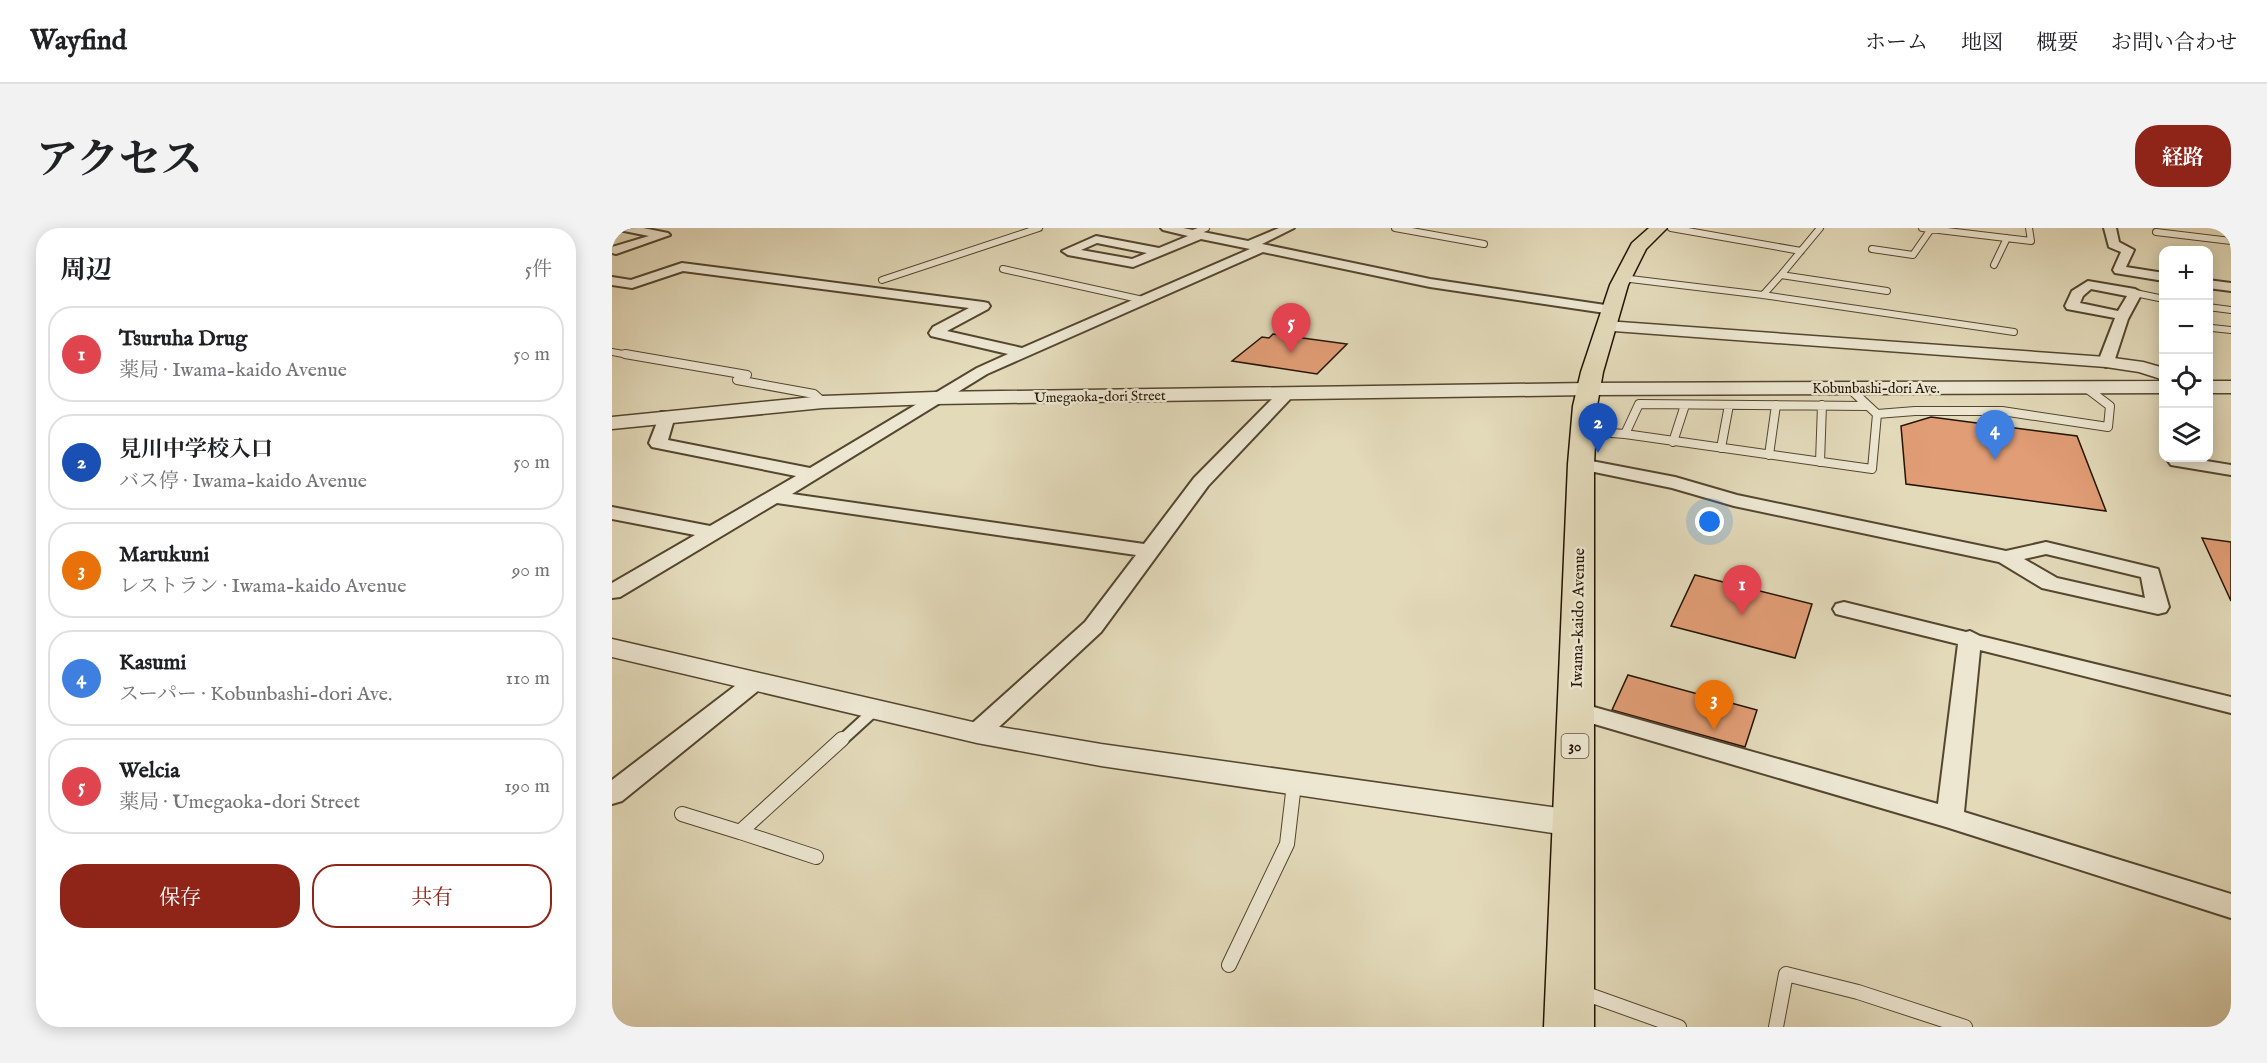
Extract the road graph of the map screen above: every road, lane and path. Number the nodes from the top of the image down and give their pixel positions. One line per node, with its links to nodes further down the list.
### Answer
1 (623, 228): 22 (street)
2 (1039, 228): 30 (lane)
3 (1167, 228): 15 (street)
4 (1288, 228): 20 (street)
5 (1395, 228): 19 (lane)
6 (1659, 228): 29 (main road, Iwama-kaido Avenue / 30)
7 (1671, 228): 23 (lane)
8 (1820, 228): 23 (lane)
9 (1922, 228): 13 (lane)
10 (2028, 228): 17 (lane)
11 (2109, 228): 28 (street)
12 (2225, 228): 14 (lane)
13 (1931, 229): 17 (lane); 21 (lane)
14 (2231, 229)
15 (1200, 232): 20 (street); 24 (street)
16 (2156, 232): 18 (lane)
17 (2007, 238): 25 (lane)
18 (2231, 241)
19 (1484, 244)
20 (1256, 247): 38 (street); 42 (street)
21 (1872, 249)
22 (616, 250)
23 (1801, 251): 27 (lane)
24 (1161, 252): 24 (street)
25 (1994, 265)
26 (1003, 269): 38 (lane)
27 (1781, 275): 34 (lane); 36 (lane)
28 (2159, 276)
29 (1623, 278): 36 (lane); 42 (main road, Iwama-kaido Avenue / 30)
30 (882, 280)
31 (612, 281): 47 (street)
32 (2213, 285): 33 (street)
33 (2231, 287)
34 (1887, 291)
35 (2135, 294): 37 (lane); 41 (street); 41 (street)
36 (1763, 295): 45 (lane)
37 (2159, 298)
38 (1143, 300): 47 (street)
39 (2213, 308): 40 (lane)
40 (2231, 310)
41 (2124, 316): 48 (street)
42 (1609, 318): 48 (street); 55 (main road, Iwama-kaido Avenue / 30)
43 (2213, 328): 44 (lane)
44 (2231, 330)
45 (2014, 332)
46 (612, 352): 58 (lane)
47 (1023, 353): 57 (street)
48 (2106, 362): 49 (street)
49 (2159, 374)
50 (2085, 387): 51 (street, Kobunbashi-dori Ave.); 54 (street, Kobunbashi-dori Ave.); 64 (lane)
51 (2159, 387)
52 (2213, 387): 53 (street)
53 (2231, 387)
54 (1849, 388): 55 (street, Kobunbashi-dori Ave.); 63 (lane)
55 (1588, 389): 56 (street, Umegaoka-dori Street); 69 (main road, Iwama-kaido Avenue / 30)
56 (1287, 393): 57 (street, Umegaoka-dori Street); 79 (street)
57 (935, 398): 58 (street, Umegaoka-dori Street); 75 (street)
58 (823, 402): 65 (street, Umegaoka-dori Street)
59 (1685, 405): 60 (lane); 67 (lane); 68 (lane)
60 (1729, 405): 61 (lane); 70 (lane)
61 (1776, 405): 62 (lane); 71 (lane)
62 (1822, 405): 63 (lane); 72 (lane)
63 (1867, 406): 64 (lane)
64 (1877, 414): 72 (lane)
65 (667, 417): 66 (street, Umegaoka-dori Street); 75 (street)
66 (612, 423)
67 (1625, 434): 68 (lane); 69 (lane)
68 (1673, 442): 70 (lane)
69 (1582, 448): 80 (street); 88 (main road, Iwama-kaido Avenue / 30)
70 (1721, 448): 71 (lane)
71 (1769, 455): 72 (lane)
72 (1820, 462)
73 (2183, 462): 74 (street)
74 (2231, 470)
75 (813, 474): 76 (street)
76 (774, 497): 78 (street); 79 (street)
77 (612, 513): 78 (street)
78 (715, 532): 81 (street)
79 (1150, 551): 89 (street)
80 (2006, 557): 80 (street)
81 (612, 592)
82 (1844, 609): 83 (street)
83 (1970, 638): 86 (street); 93 (street)
84 (612, 648): 85 (street)
85 (756, 681): 87 (street); 91 (street)
86 (2231, 705)
87 (876, 709): 89 (street); 95 (lane)
88 (1576, 710): 93 (street); 94 (main road, Iwama-kaido Avenue / 30)
89 (977, 733): 90 (street)
90 (1294, 784): 94 (street); 98 (lane)
91 (612, 794)
92 (682, 814): 95 (lane)
93 (1950, 818): 97 (street)
94 (1573, 823): 99 (main road, Iwama-kaido Avenue / 30)
95 (740, 832): 96 (lane)
96 (816, 857)
97 (2231, 906)
98 (1229, 965)
99 (1570, 988): 100 (main road, Iwama-kaido Avenue / 30); 101 (lane)
100 (1569, 1027)
101 (1680, 1027)
102 (1776, 1027): 103 (lane)
103 (1965, 1027)

